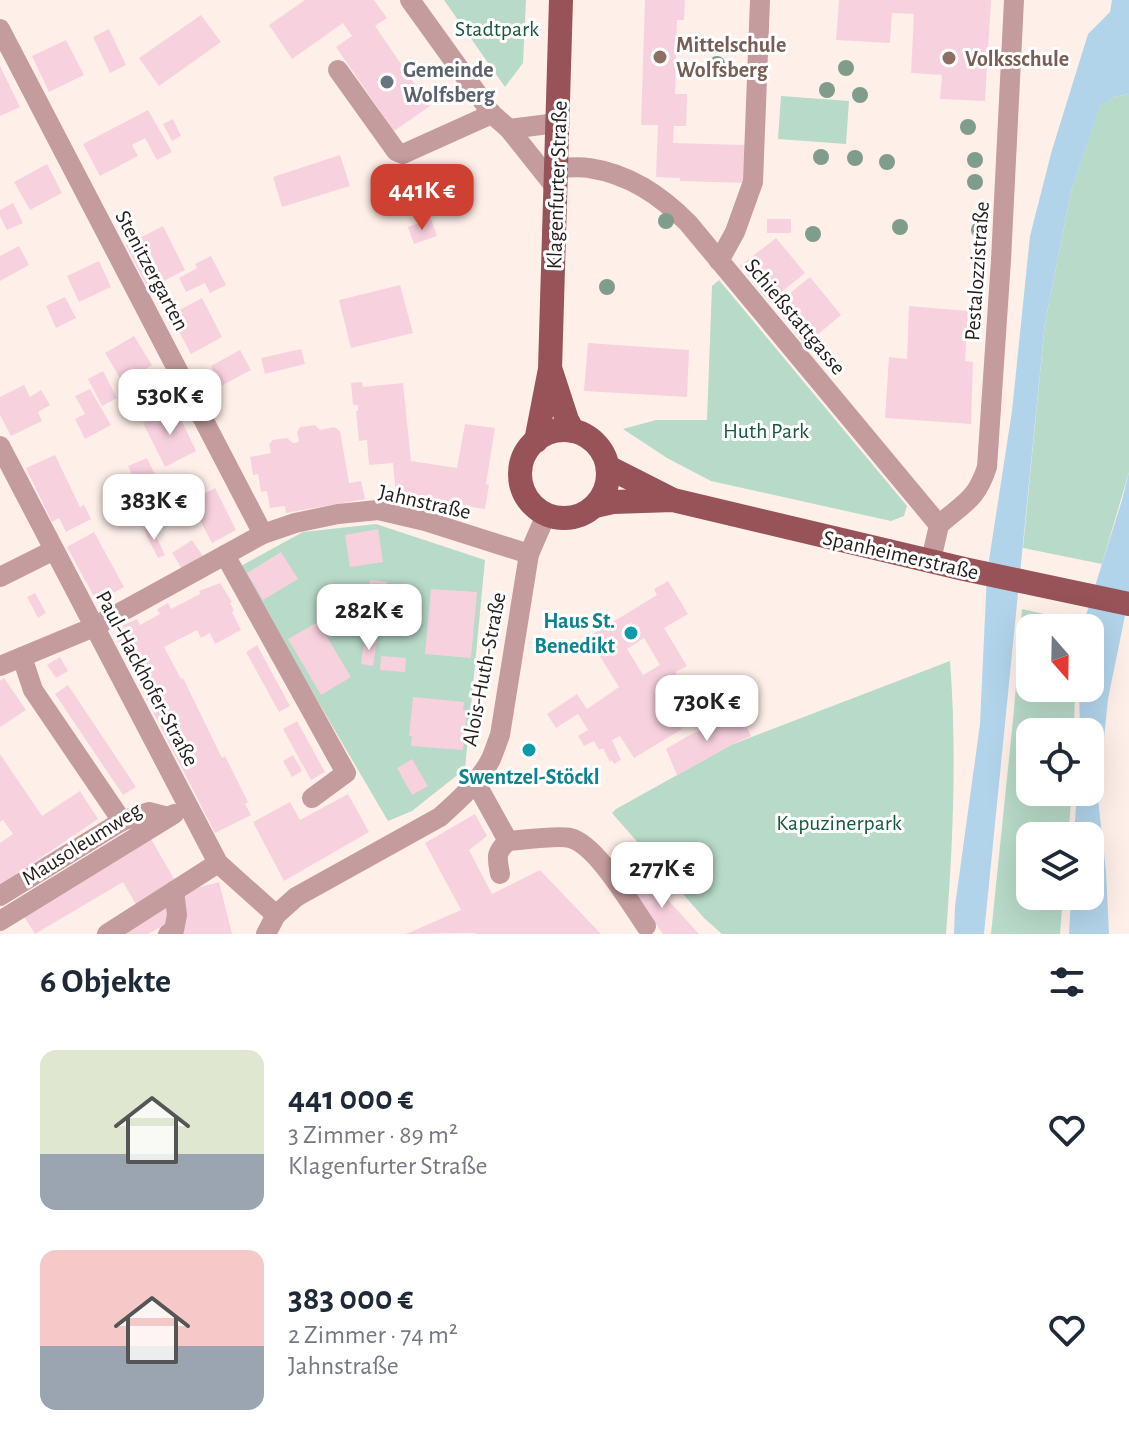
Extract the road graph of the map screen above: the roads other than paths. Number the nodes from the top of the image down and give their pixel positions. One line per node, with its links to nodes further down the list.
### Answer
1 (410, 0): 7 (street)
2 (561, 0): 8 (main road, Klagenfurter Straße)
3 (760, 0): 11 (street)
4 (1014, 0): 20 (street, Pestalozzistraße)
5 (0, 29): 21 (street, Stenitzergarten)
6 (338, 70): 7 (street)
7 (492, 114): 9 (street)
8 (557, 123): 9 (street); 10 (main road, Klagenfurter Straße)
9 (509, 129): 10 (street)
10 (556, 178): 11 (street, Schießstattgasse); 12 (main road, Klagenfurter Straße)
11 (719, 261): 20 (street, Schießstattgasse)
12 (550, 369): 13 (main road, Klagenfurter Straße); 14 (main road, Klagenfurter Straße)
13 (573, 431): 14 (main road); 16 (main road)
14 (536, 441): 19 (main road)
15 (0, 446): 22 (street, Paul-Hackhofer-Straße)
16 (608, 467): 17 (main road, Spanheimerstraße); 18 (main road)
17 (673, 500): 18 (main road, Spanheimerstraße); 25 (main road, Spanheimerstraße)
18 (595, 506): 19 (main road)
19 (546, 515): 23 (street, Alois-Huth-Straße)
20 (939, 525): 25 (street)
21 (263, 534): 23 (street, Jahnstraße); 24 (street, Jahnstraße)
22 (54, 550): 26 (street); 28 (street, Paul-Hackhofer-Straße)
23 (529, 554): 31 (street, Alois-Huth-Straße)
24 (225, 555): 28 (street, Jahnstraße); 32 (street)
25 (931, 560): 27 (main road, Spanheimerstraße)
26 (0, 577)
27 (1129, 604)
28 (94, 627): 29 (street, Jahnstraße); 33 (street, Paul-Hackhofer-Straße)
29 (22, 657): 30 (street, Jahnstraße); 35 (street)
30 (0, 666)
31 (474, 784): 36 (street); 41 (street, Alois-Huth-Straße)
32 (312, 798)
33 (188, 806): 34 (street, Mausoleumweg); 37 (street, Paul-Hackhofer-Straße)
34 (168, 817): 35 (street); 42 (street, Mausoleumweg)
35 (122, 821): 40 (street)
36 (508, 841): 38 (street); 43 (street)
37 (218, 863): 39 (street); 41 (street, Paul-Hackhofer-Straße)
38 (500, 874)
39 (174, 891): 44 (street); 45 (street)
40 (0, 896)
41 (276, 915): 46 (street)
42 (0, 921)
43 (646, 926)
44 (172, 933)
45 (107, 934)
46 (266, 934)

